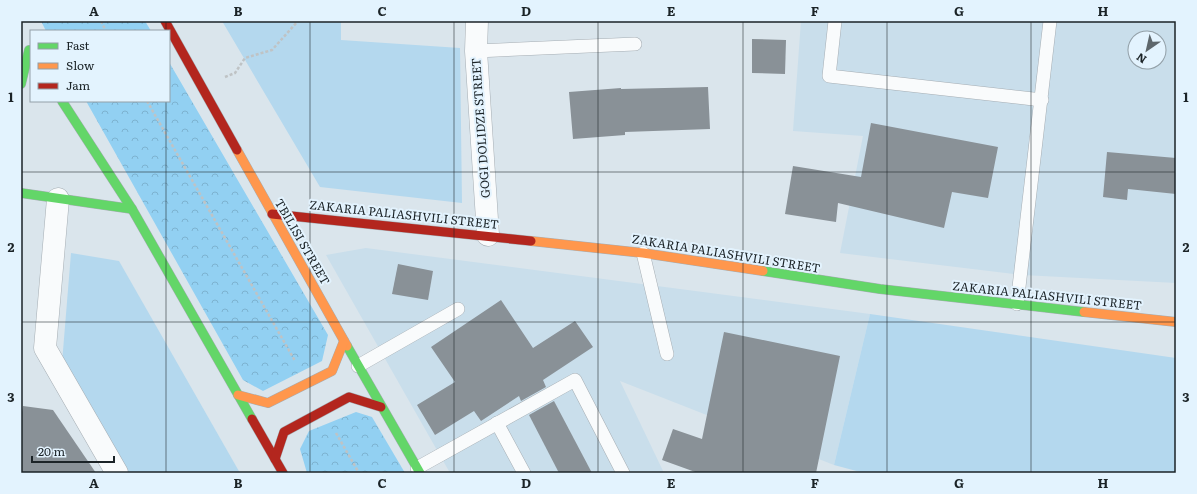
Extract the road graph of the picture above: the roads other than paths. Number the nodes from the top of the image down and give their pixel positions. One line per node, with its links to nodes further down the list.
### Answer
1 (165, 21): 15 (main road, TBILISI STREET)
2 (477, 21): 7 (street, GOGI DOLIDZE STREET)
3 (835, 21): 10 (lane)
4 (1050, 21): 10 (lane)
5 (24, 40): 8 (main road)
6 (635, 44): 7 (lane)
7 (476, 51): 16 (street, GOGI DOLIDZE STREET)
8 (30, 52): 9 (main road)
9 (21, 84)
10 (1042, 100): 18 (lane)
11 (63, 102): 14 (main road)
12 (21, 193): 13 (main road)
13 (58, 199): 14 (main road); 29 (street)
14 (132, 209): 24 (main road)
15 (272, 214): 16 (main road, ZAKARIA PALIASHVILI STREET); 21 (main road, TBILISI STREET)
16 (488, 236): 17 (main road, ZAKARIA PALIASHVILI STREET)
17 (643, 253): 18 (main road, ZAKARIA PALIASHVILI STREET); 22 (lane)
18 (1017, 304): 20 (main road, ZAKARIA PALIASHVILI STREET)
19 (458, 309): 23 (lane)
20 (1176, 322)
21 (344, 341): 23 (main road, TBILISI STREET); 24 (main road)
22 (667, 354)
23 (358, 366): 25 (main road, TBILISI STREET)
24 (238, 395): 27 (main road)
25 (381, 407): 27 (main road); 28 (main road, TBILISI STREET)
26 (497, 423): 28 (lane); 31 (lane); 32 (lane)
27 (275, 459): 30 (main road)
28 (418, 470)
29 (117, 473)
30 (283, 473)
31 (524, 473)
32 (623, 473)

